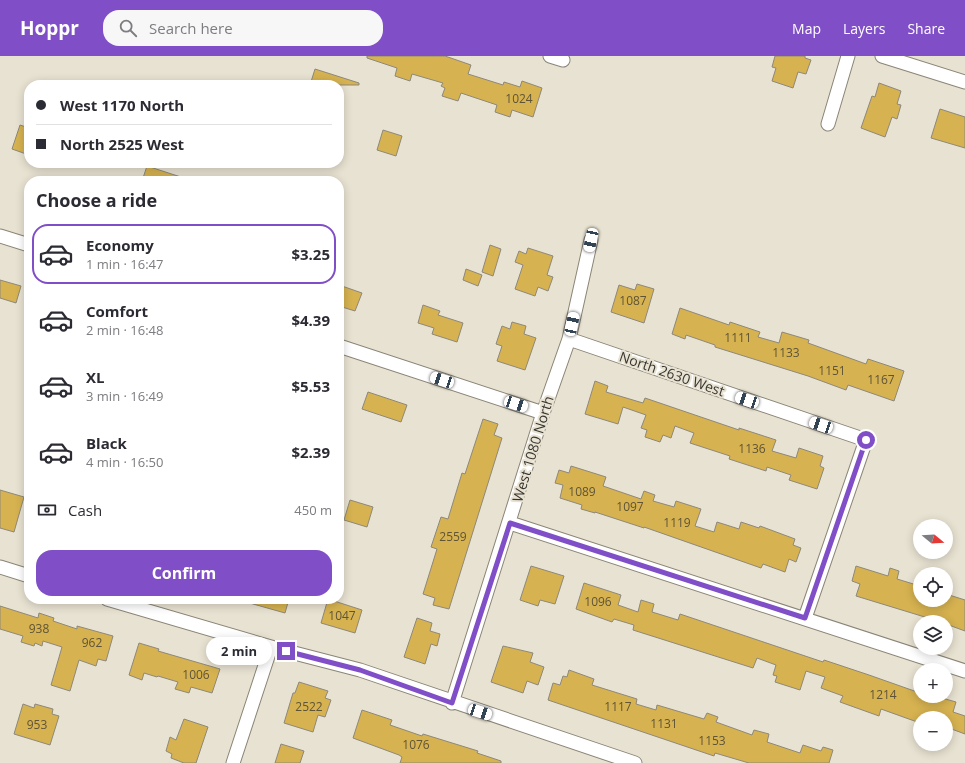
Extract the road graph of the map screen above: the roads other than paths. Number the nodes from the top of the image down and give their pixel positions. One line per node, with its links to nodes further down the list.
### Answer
1 (550, 56): 4 (street)
2 (848, 56): 6 (street)
3 (882, 56): 5 (street)
4 (563, 60)
5 (965, 82)
6 (828, 124)
7 (0, 236): 9 (street)
8 (591, 240): 10 (street, West 1080 North)
9 (24, 243)
10 (569, 338): 12 (street, West 1080 North); 17 (street, North 2630 West)
11 (344, 348): 12 (street)
12 (543, 413): 13 (street, West 1080 North)
13 (510, 523): 17 (street); 20 (street, West 1080 North)
14 (0, 567): 15 (street)
15 (24, 574)
16 (124, 604): 18 (street)
17 (805, 618): 19 (street)
18 (271, 647): 20 (street); 21 (street)
19 (965, 671)
20 (452, 703): 22 (street)
21 (234, 763)
22 (635, 763)

